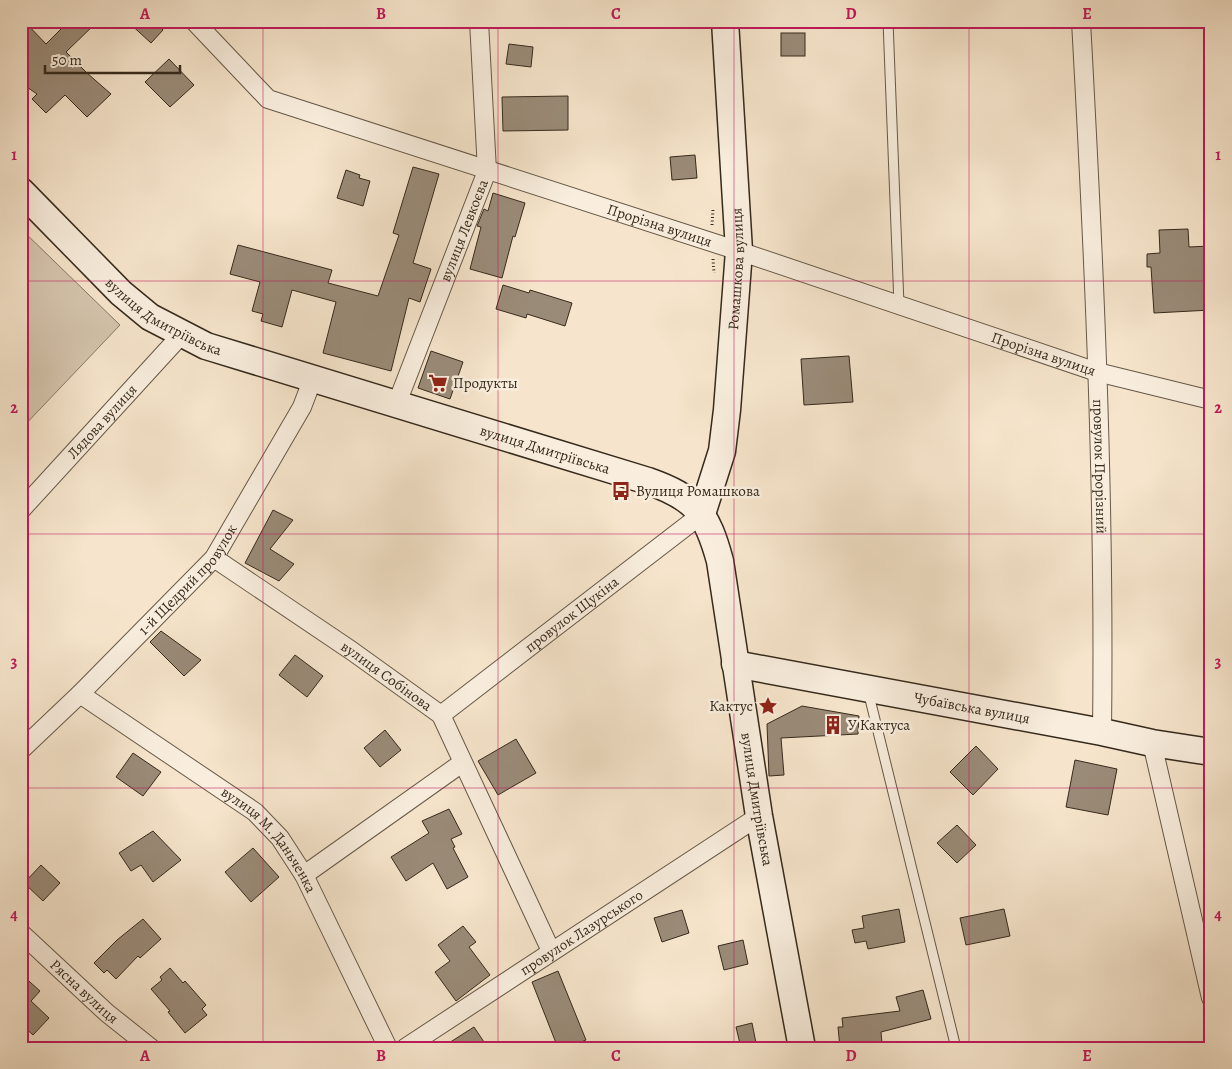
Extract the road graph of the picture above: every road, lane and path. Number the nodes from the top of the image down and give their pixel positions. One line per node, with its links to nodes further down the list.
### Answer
1 (194, 21): 6 (street, Прорізна вулиця)
2 (479, 21): 6 (street, вулиця Левкоєва)
3 (725, 21): 8 (main road, Ромашкова вулиця)
4 (888, 21): 9 (lane)
5 (1081, 21): 11 (street, провулок Прорізний)
6 (487, 171): 8 (street, Прорізна вулиця); 14 (street, вулиця Левкоєва)
7 (22, 192): 10 (main road, вулиця Дмитріївська)
8 (739, 251): 9 (street, Прорізна вулиця); 16 (main road, Ромашкова вулиця)
9 (898, 305): 11 (street, Прорізна вулиця)
10 (183, 333): 12 (main road, вулиця Дмитріївська); 15 (street, Лядова вулиця)
11 (1097, 372): 13 (street, Прорізна вулиця); 22 (street, провулок Прорізний)
12 (313, 378): 14 (main road, вулиця Дмитріївська); 17 (street, 1-й Щедрий провулок)
13 (1211, 400)
14 (397, 403): 16 (main road, вулиця Дмитріївська)
15 (21, 510)
16 (702, 514): 18 (main road, вулиця Дмитріївська); 21 (street, провулок Щукіна)
17 (214, 558): 20 (street, 1-й Щедрий провулок); 21 (street, вулиця Собінова)
18 (735, 664): 19 (main road, Чубаївська вулиця); 27 (main road, вулиця Дмитріївська)
19 (868, 688): 22 (main road, Чубаївська вулиця); 36 (lane)
20 (80, 694): 24 (street, 1-й Щедрий провулок); 28 (street, вулиця М. Даньченка)
21 (441, 715): 26 (street, вулиця Собінова)
22 (1102, 732): 23 (main road, Чубаївська вулиця)
23 (1152, 743): 25 (main road, Чубаївська вулиця); 31 (street)
24 (21, 750)
25 (1211, 752)
26 (462, 763): 28 (street); 30 (street, вулиця Собінова)
27 (759, 816): 30 (street, провулок Лазурського); 35 (main road, вулиця Дмитріївська)
28 (304, 875): 33 (street, вулиця М. Даньченка)
29 (21, 933): 32 (street, Рясна вулиця)
30 (551, 951): 34 (street, провулок Лазурського)
31 (1211, 998)
32 (143, 1045)
33 (388, 1048)
34 (405, 1048)
35 (802, 1048)
36 (956, 1048)

